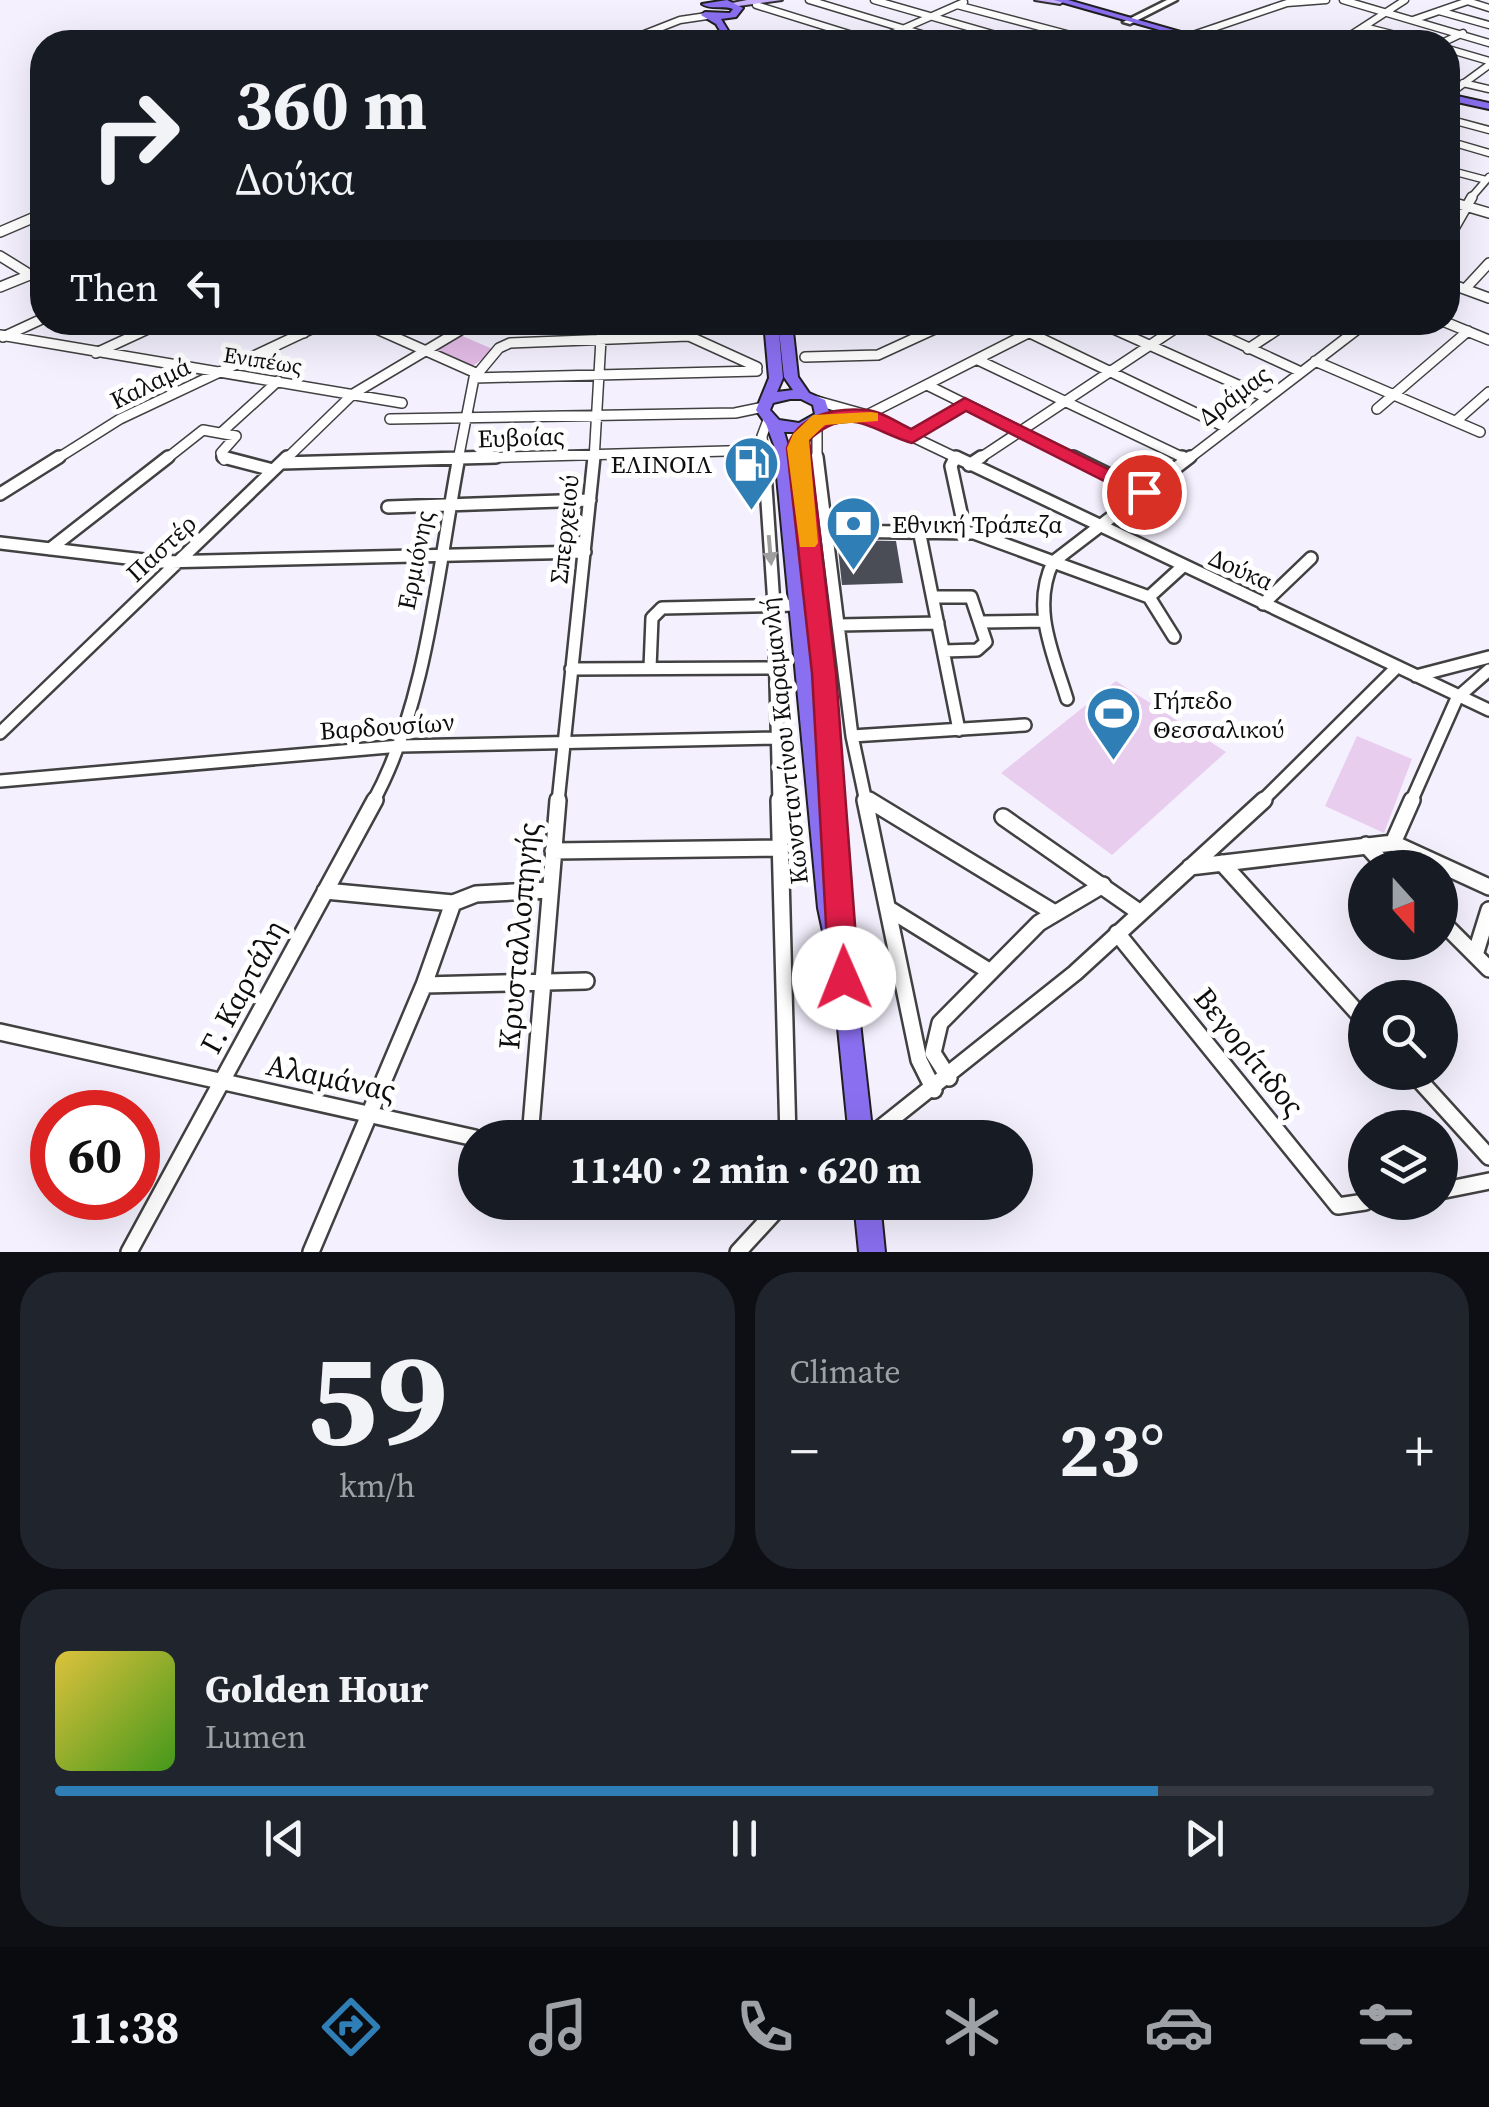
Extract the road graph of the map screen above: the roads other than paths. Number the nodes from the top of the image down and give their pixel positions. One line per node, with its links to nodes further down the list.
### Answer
1 (778, 0): 13 (main road)
2 (809, 0): 14 (street)
3 (832, 0): 14 (street)
4 (874, 0): 22 (street)
5 (968, 0): 16 (street)
6 (1039, 0): 7 (main road)
7 (1059, 0): 24 (main road)
8 (1173, 0): 24 (street)
9 (1326, 0): 36 (street)
10 (1343, 0): 19 (street)
11 (1405, 0): 19 (street)
12 (1467, 0): 18 (street); 21 (street)
13 (770, 1): 15 (main road); 17 (main road)
14 (822, 4): 27 (street)
15 (756, 5): 17 (main road); 31 (street)
16 (957, 5): 22 (street); 34 (street)
17 (730, 6): 20 (main road); 30 (main road)
18 (1489, 8)
19 (1379, 10): 23 (street); 26 (street)
20 (703, 11): 28 (street); 29 (main road)
21 (1439, 11): 23 (street); 25 (street)
22 (930, 16): 27 (street); 33 (street)
23 (1412, 20): 39 (street)
24 (1127, 22): 35 (main road)
25 (1486, 23): 40 (street)
26 (1364, 27): 37 (street); 38 (street)
27 (902, 29): 32 (street)
28 (655, 30)
29 (720, 30)
30 (735, 30)
31 (836, 30)
32 (906, 30)
33 (978, 30)
34 (1050, 30)
35 (1161, 30)
36 (1198, 30)
37 (1359, 30)
38 (1376, 30)
39 (1446, 30)
40 (1460, 34): 41 (street)
41 (1489, 43)
42 (1460, 52): 43 (street)
43 (1489, 63): 44 (street)
44 (1463, 83): 45 (street); 46 (street)
45 (1460, 86)
46 (1489, 89)
47 (1460, 99): 48 (main road)
48 (1489, 106)
49 (1460, 123): 50 (street)
50 (1489, 130)
51 (1460, 145): 52 (street)
52 (1489, 153)
53 (1460, 173): 54 (street)
54 (1488, 179): 56 (street)
55 (1460, 205): 56 (street)
56 (1464, 206): 57 (street); 58 (street)
57 (1460, 214)
58 (1489, 214)
59 (30, 219): 60 (street)
60 (0, 232)
61 (0, 256): 63 (street)
62 (1489, 266): 66 (street)
63 (29, 276): 64 (street)
64 (0, 287)
65 (1460, 287): 66 (street)
66 (1465, 289): 67 (street)
67 (1489, 298)
68 (30, 324): 86 (street)
69 (1460, 328): 70 (street)
70 (1468, 331): 89 (street); 106 (street)
71 (135, 335): 93 (street)
72 (298, 335): 99 (street, Καλαμά)
73 (391, 335): 92 (street)
74 (452, 335): 92 (street, Παστέρ)
75 (602, 335): 88 (street, Σπερχειού)
76 (772, 335): 113 (main road, Κωνσταντίνου Καραμανλή)
77 (787, 335): 107 (main road, Κωνσταντίνου Καραμανλή)
78 (922, 335): 94 (street)
79 (1026, 335): 95 (street)
80 (1034, 335): 97 (street)
81 (1128, 335): 90 (street)
82 (1165, 335): 90 (street)
83 (1217, 335): 91 (street)
84 (1270, 335): 91 (street)
85 (1350, 335): 96 (street, Δράμας)
86 (2, 336): 93 (street, Ενιπέως)
87 (688, 336): 88 (street); 100 (street)
88 (602, 339): 100 (street, Σπερχειού); 101 (street)
89 (1489, 340)
90 (1148, 344): 97 (street); 108 (street)
91 (1248, 349): 98 (street)
92 (426, 351): 101 (street); 105 (street, Παστέρ)
93 (96, 353): 99 (street, Ενιπέως)
94 (805, 357)
95 (978, 360): 103 (street); 109 (street)
96 (1315, 362): 98 (street, Δράμας); 106 (street)
97 (1108, 371): 109 (street); 120 (street)
98 (1301, 372): 108 (street, Δράμας)
99 (216, 373): 102 (street, Ενιπέως); 133 (street, Καλαμά)
100 (600, 374): 101 (street); 115 (street, Σπερχειού)
101 (475, 378): 117 (street, Ερμιόνης)
102 (278, 381): 105 (street, Ενιπέως); 122 (street)
103 (927, 385): 111 (street); 114 (street)
104 (1489, 392): 118 (street)
105 (353, 394): 110 (street, Ενιπέως); 131 (street, Παστέρ)
106 (1394, 394): 112 (street); 118 (street)
107 (810, 398): 113 (main road); 114 (street, Δούκα); 119 (main road, Κωνσταντίνου Καραμανλή)
108 (1267, 398): 120 (street, Δράμας)
109 (1064, 401): 121 (street); 129 (street)
110 (402, 403)
111 (965, 404): 121 (street); 124 (street)
112 (1377, 409)
113 (768, 414): 115 (street); 119 (main road); 125 (street); 153 (main road, Κωνσταντίνου Καραμανλή)
114 (867, 415): 119 (street); 124 (street, Δούκα)
115 (597, 417): 117 (street); 126 (street, Σπερχειού)
116 (390, 418): 117 (street)
117 (467, 418): 128 (street, Ερμιόνης)
118 (1456, 422): 123 (street)
119 (815, 423): 139 (street, Κωνσταντίνου Καραμανλή); 201 (main road, Κωνσταντίνου Καραμανλή)
120 (1227, 428): 129 (street, Δράμας)
121 (1019, 430): 130 (street); 132 (street)
122 (223, 431): 131 (street, Ευβοίας); 142 (street)
123 (1480, 432)
124 (912, 437): 127 (street, Δούκα)
125 (763, 450): 126 (street, Ευβοίας); 152 (street, one-way to 152)
126 (594, 454): 128 (street, Ευβοίας); 134 (street, Σπερχειού)
127 (954, 458): 130 (street, Δούκα); 140 (street)
128 (459, 460): 131 (street, Ευβοίας); 135 (street, Ερμιόνης)
129 (1186, 460): 132 (street, Δράμας)
130 (968, 465): 137 (street, Δούκα)
131 (277, 467): 146 (street, Παστέρ)
132 (1144, 492): 137 (street, Δράμας)
133 (0, 494)
134 (590, 500): 135 (street); 143 (street, Σπερχειού)
135 (448, 505): 136 (street); 144 (street, Ερμιόνης)
136 (388, 506)
137 (1097, 527): 147 (street, Δράμας); 148 (street, Δούκα)
138 (918, 530): 139 (street); 140 (street); 149 (street)
139 (829, 531): 157 (street, Κωνσταντίνου Καραμανλή)
140 (965, 531): 147 (street)
141 (0, 543): 142 (street)
142 (50, 549): 146 (street)
143 (585, 552): 144 (street); 162 (street, Σπερχειού)
144 (438, 554): 146 (street); 176 (street, Ερμιόνης)
145 (1311, 558): 151 (street)
146 (180, 561): 172 (street, Παστέρ)
147 (1053, 562): 150 (street); 154 (street)
148 (1182, 567): 150 (street); 151 (street, Δούκα)
149 (934, 597): 155 (street); 156 (street)
150 (1149, 597): 158 (street)
151 (1263, 604): 161 (street, Δούκα)
152 (774, 605): 153 (street); 163 (street); 164 (street)
153 (798, 605): 201 (main road, Κωνσταντίνου Καραμανλή)
154 (1045, 620): 155 (street); 168 (street)
155 (981, 622): 159 (street)
156 (938, 623): 157 (street); 159 (street)
157 (839, 625): 173 (street, Κωνσταντίνου Καραμανλή)
158 (1174, 637)
159 (944, 652): 171 (street)
160 (1489, 657): 166 (street)
161 (1397, 667): 166 (street, Δούκα); 186 (street)
162 (571, 668): 163 (street); 175 (street, Σπερχειού)
163 (650, 668): 164 (street)
164 (776, 668): 174 (street)
165 (1489, 670): 167 (street)
166 (1416, 676): 167 (street, Δούκα)
167 (1459, 696): 169 (street, Δούκα); 181 (street)
168 (1067, 699)
169 (1489, 710)
170 (1025, 726): 171 (street)
171 (959, 730): 173 (street)
172 (0, 733)
173 (852, 736): 178 (street, Κωνσταντίνου Καραμανλή)
174 (778, 738): 175 (street, Βαρδουσίων); 182 (street)
175 (564, 740): 176 (street, Βαρδουσίων); 184 (street, Κρυσταλλοπηγής)
176 (400, 746): 177 (street, Βαρδουσίων); 190 (street, Γ. Καρτάλη)
177 (0, 781)
178 (868, 800): 192 (street, Κωνσταντίνου Καραμανλή); 194 (street)
179 (1003, 817): 187 (street)
180 (1366, 844): 181 (street); 183 (street); 185 (street)
181 (1393, 844): 188 (street)
182 (781, 848): 184 (street); 213 (street)
183 (1371, 850)
184 (553, 851): 189 (street, Κρυσταλλοπηγής)
185 (1222, 863): 186 (street); 205 (street)
186 (1190, 867): 195 (street)
187 (1102, 885): 194 (street); 195 (street)
188 (1489, 887)
189 (549, 890): 191 (street); 203 (street, Κρυσταλλοπηγής)
190 (325, 891): 191 (street); 208 (street, Γ. Καρτάλη)
191 (454, 903): 204 (street)
192 (889, 909): 200 (street); 209 (street, Κωνσταντίνου Καραμανλή)
193 (1489, 910): 198 (street)
194 (1053, 912): 200 (street)
195 (1140, 912): 196 (street)
196 (1117, 933): 207 (street); 220 (street, Βεγορίτιδος)
197 (1458, 938): 198 (street)
198 (1474, 954): 199 (street)
199 (1489, 968)
200 (990, 971): 207 (street)
201 (844, 978): 214 (main road)
202 (586, 981): 203 (street)
203 (541, 982): 204 (street); 212 (street, Κρυσταλλοπηγής)
204 (424, 986): 211 (street)
205 (1348, 1002)
206 (0, 1032): 208 (street, Αλαμάνας)
207 (949, 1078): 209 (street)
208 (224, 1083): 211 (street, Αλαμάνας); 223 (street, Γ. Καρτάλη)
209 (934, 1090): 215 (street)
210 (1428, 1090): 217 (street)
211 (369, 1115): 216 (street, Αλαμάνας); 224 (street)
212 (531, 1120)
213 (788, 1120)
214 (862, 1120)
215 (891, 1120)
216 (458, 1134)
217 (1489, 1157)
218 (1489, 1181): 219 (street)
219 (1458, 1187)
220 (1348, 1205)
221 (767, 1220): 225 (street)
222 (869, 1220): 226 (main road)
223 (129, 1252)
224 (311, 1252)
225 (738, 1252)
226 (872, 1252)

